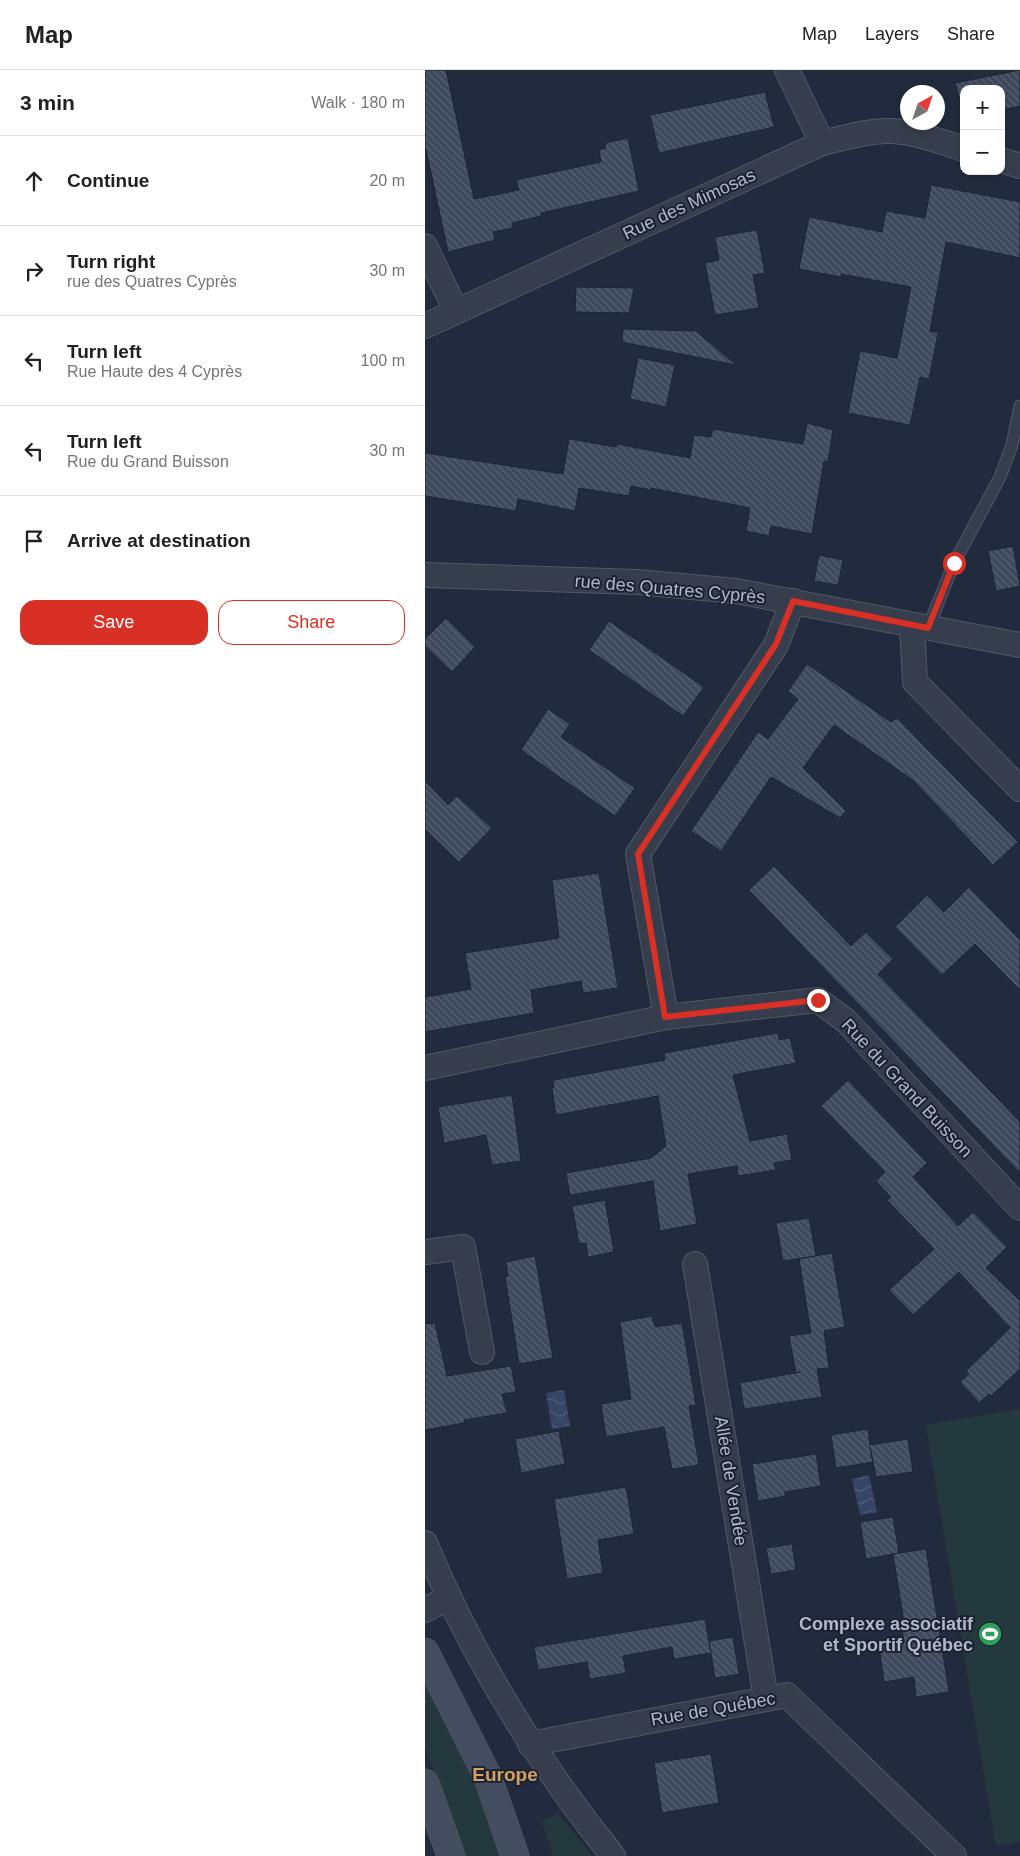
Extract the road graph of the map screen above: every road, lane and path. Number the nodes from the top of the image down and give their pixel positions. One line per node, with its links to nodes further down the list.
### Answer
1 (787, 70): 2 (street)
2 (822, 143): 3 (street, Rue des Mimosas); 7 (street, Rue des Mimosas)
3 (960, 148)
4 (1005, 161): 5 (street)
5 (1020, 166)
6 (425, 246): 7 (street)
7 (456, 310): 8 (street, Rue des Mimosas)
8 (425, 326)
9 (1020, 406): 12 (lane)
10 (425, 576): 11 (street, rue des Quatres Cyprès)
11 (793, 601): 12 (street, rue des Quatres Cyprès); 15 (street)
12 (920, 626): 13 (street, rue des Quatres Cyprès); 14 (street)
13 (1020, 645)
14 (1020, 789)
15 (665, 1017): 16 (street, Rue du Grand Buisson); 17 (street, Rue du Grand Buisson)
16 (425, 1068)
17 (1020, 1208)
18 (425, 1252): 20 (street)
19 (695, 1264): 25 (street, Allée de Vendée)
20 (482, 1352)
21 (425, 1543): 22 (street)
22 (448, 1598): 23 (street); 26 (street)
23 (425, 1610)
24 (425, 1652): 29 (main road)
25 (766, 1699): 26 (street, Rue de Québec); 31 (street, Rue de Québec)
26 (530, 1744): 30 (street)
27 (425, 1783): 28 (main road)
28 (451, 1856)
29 (515, 1856)
30 (613, 1856)
31 (954, 1856)

